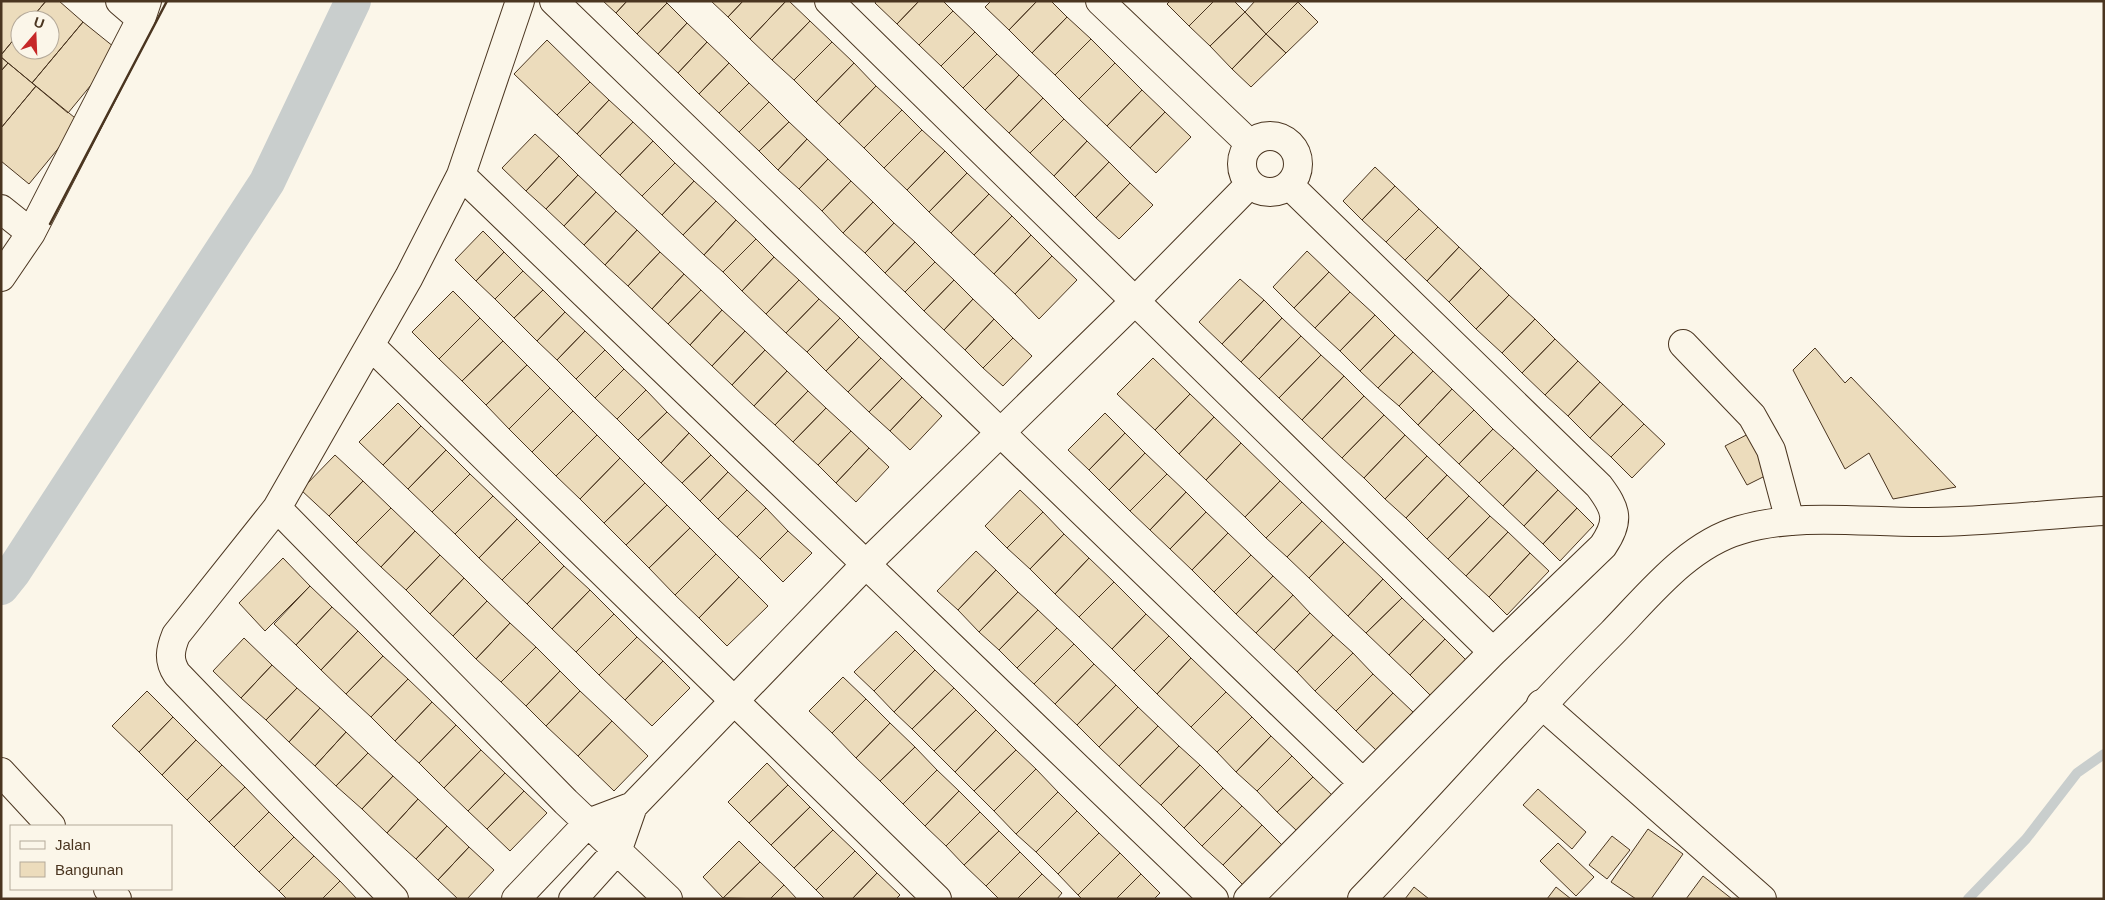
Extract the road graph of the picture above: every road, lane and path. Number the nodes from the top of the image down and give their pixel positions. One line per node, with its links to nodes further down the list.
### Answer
1 (120, 1): 6 (street)
2 (520, 1): 8 (street)
3 (554, 1): 17 (street)
4 (829, 1): 14 (street)
5 (1100, 1): 7 (street)
6 (144, 10): 12 (street)
7 (1250, 144): 9 (street); 10 (street)
8 (461, 175): 16 (street); 21 (street)
9 (1250, 184): 10 (street); 14 (street)
10 (1289, 185): 22 (street)
11 (1, 209): 12 (street)
12 (31, 233): 13 (street)
13 (1, 277)
14 (1135, 301): 17 (street); 22 (street)
15 (1683, 344): 20 (street)
16 (371, 346): 18 (street); 23 (street)
17 (1002, 432): 21 (street); 26 (street)
18 (277, 508): 28 (street); 31 (street)
19 (2104, 510): 20 (street)
20 (1790, 520): 24 (street)
21 (866, 564): 23 (street); 36 (street)
22 (1493, 652): 26 (street)
23 (734, 700): 27 (street); 35 (street)
24 (1541, 704): 38 (street); 39 (street)
25 (1, 772): 29 (street)
26 (1363, 783): 37 (street)
27 (633, 806): 28 (street); 30 (street)
28 (588, 823): 30 (street); 32 (street)
29 (49, 825)
30 (618, 850): 33 (street); 34 (street)
31 (394, 899)
32 (516, 899)
33 (572, 899)
34 (668, 899)
35 (937, 899)
36 (1214, 899)
37 (1248, 899)
38 (1362, 899)
39 (1762, 899)

